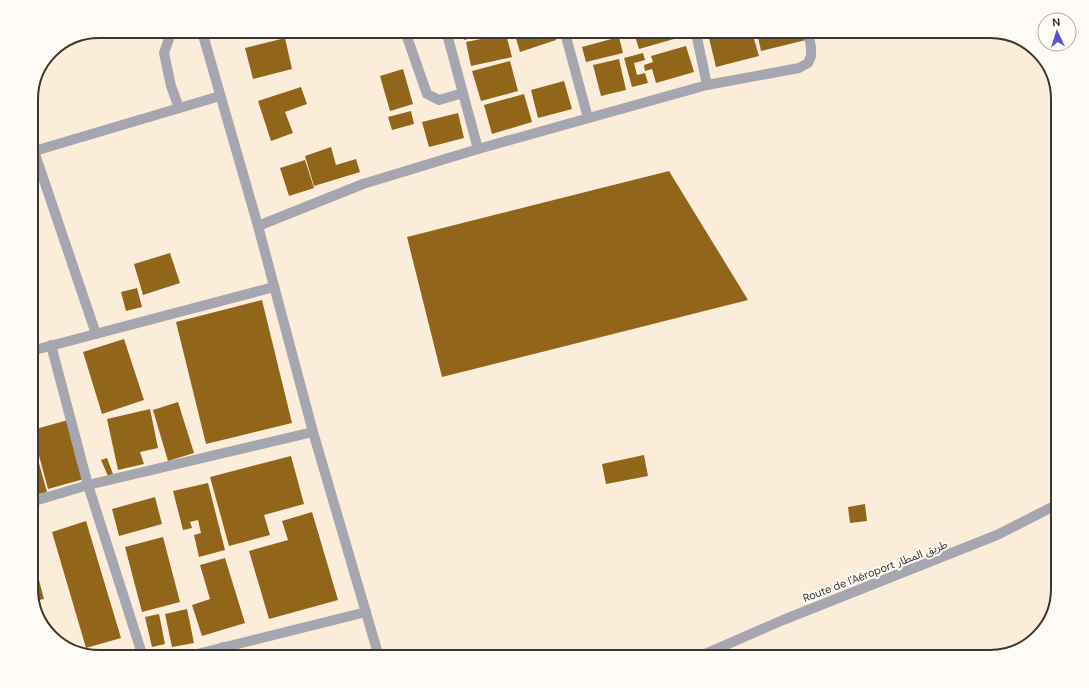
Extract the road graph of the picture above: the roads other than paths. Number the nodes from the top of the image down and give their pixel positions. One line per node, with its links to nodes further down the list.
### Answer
1 (169, 38): 11 (street)
2 (204, 38): 10 (street)
3 (407, 38): 9 (street)
4 (448, 38): 9 (street)
5 (566, 38): 12 (street)
6 (697, 38): 8 (street)
7 (809, 38): 8 (street)
8 (707, 85): 12 (street)
9 (463, 93): 13 (street)
10 (220, 96): 11 (street); 16 (street)
11 (180, 108): 14 (street)
12 (588, 118): 13 (street)
13 (478, 149): 16 (street)
14 (38, 150)
15 (38, 166): 18 (street)
16 (258, 226): 17 (street)
17 (274, 287): 18 (street); 21 (street)
18 (96, 334): 19 (street)
19 (51, 345): 20 (street); 22 (street)
20 (38, 349)
21 (313, 432): 22 (street); 25 (street)
22 (88, 486): 23 (street); 27 (street)
23 (38, 500)
24 (1051, 508): 31 (street, Route de l'Aéroport طريق المطار)
25 (366, 612): 26 (street); 30 (street)
26 (223, 647): 28 (street); 29 (street)
27 (141, 650)
28 (212, 650)
29 (228, 650)
30 (377, 650)
31 (714, 650)

